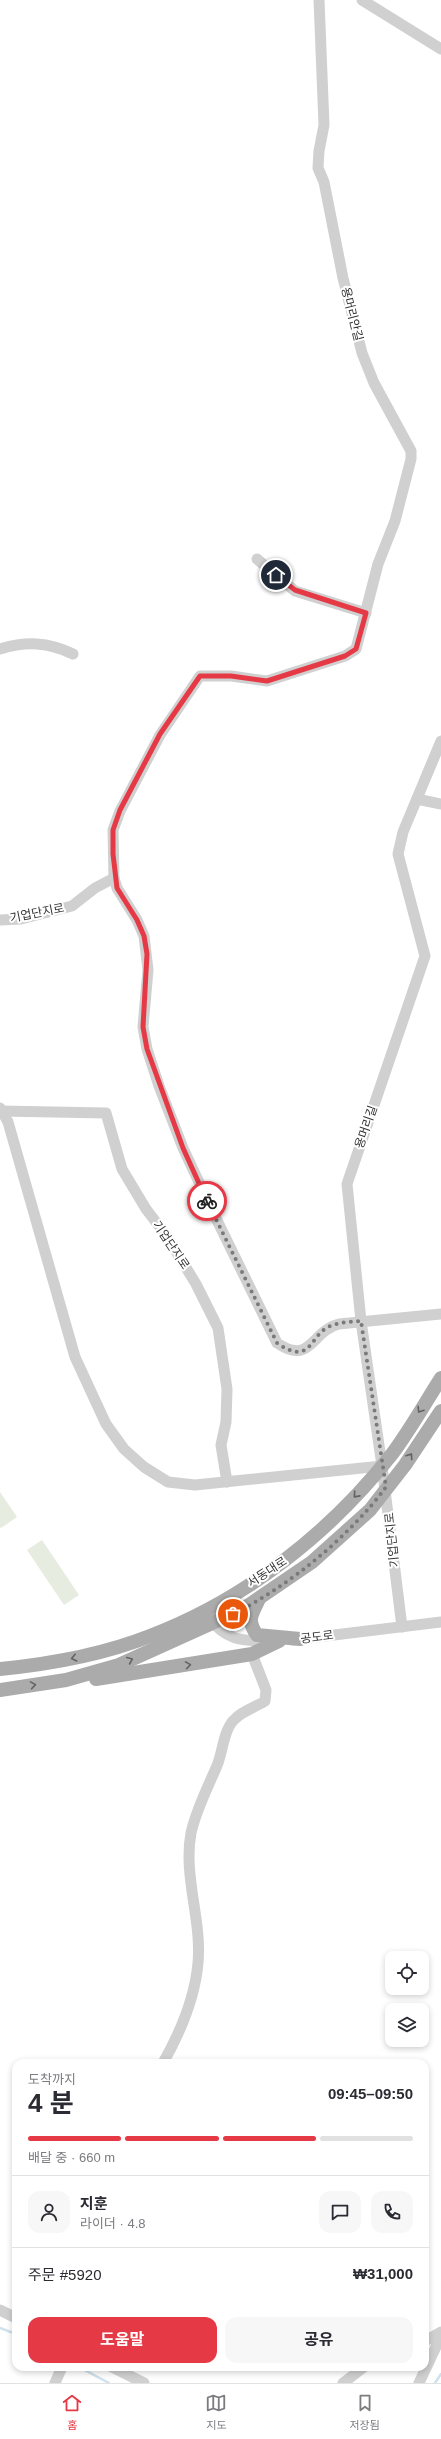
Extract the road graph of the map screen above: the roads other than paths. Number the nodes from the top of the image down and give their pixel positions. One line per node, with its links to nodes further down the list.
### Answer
1 (319, 0): 5 (street, 용머리안길)
2 (362, 0): 3 (street)
3 (441, 49)
4 (257, 559): 5 (street)
5 (366, 613): 11 (street, 용머리안길)
6 (0, 649): 7 (street)
7 (73, 654)
8 (441, 741): 9 (street, 용머리길)
9 (417, 799): 10 (street); 15 (street, 용머리길)
10 (441, 804)
11 (114, 878): 12 (street, 기업단지로); 15 (street, 용머리안길)
12 (0, 920)
13 (1, 1110): 19 (street, 기업단지로); 19 (street, 기업단지로)
14 (441, 1314): 15 (street, 용머리안길)
15 (361, 1321): 18 (street, 용머리길)
16 (441, 1378): 18 (main road, 서동대로, one-way to 18)
17 (441, 1411): 20 (main road, 서동대로, one-way to 17)
18 (382, 1466): 19 (street, 기업단지로); 20 (street, 기업단지로); 22 (main road, 서동대로, one-way to 22)
19 (227, 1482)
20 (386, 1487): 21 (main road, 서동대로); 25 (street, 기업단지로)
21 (259, 1599): 24 (main road, 서동대로); 26 (main road)
22 (203, 1612): 24 (street, 공도로); 29 (main road, 서동대로, one-way to 29)
23 (441, 1622): 25 (street, 공도로)
24 (213, 1624): 27 (street, 공도로); 30 (main road, 서동대로, one-way to 24)
25 (402, 1627): 26 (street, 공도로)
26 (300, 1639): 27 (street, 공도로)
27 (278, 1641): 28 (main road)
28 (252, 1654): 30 (main road, one-way to 28); 32 (street)
29 (0, 1669)
30 (66, 1680): 31 (main road, 서동대로, one-way to 30)
31 (0, 1690)
32 (165, 2059)
33 (0, 2310): 34 (street)
34 (12, 2316)
35 (441, 2332): 37 (street)
36 (441, 2336): 38 (street)
37 (429, 2340)
38 (429, 2362)
39 (60, 2371): 43 (street)
40 (120, 2371): 44 (street)
41 (359, 2371): 45 (street)
42 (425, 2371): 46 (street)
43 (55, 2383)
44 (144, 2383)
45 (343, 2383)
46 (419, 2383)

